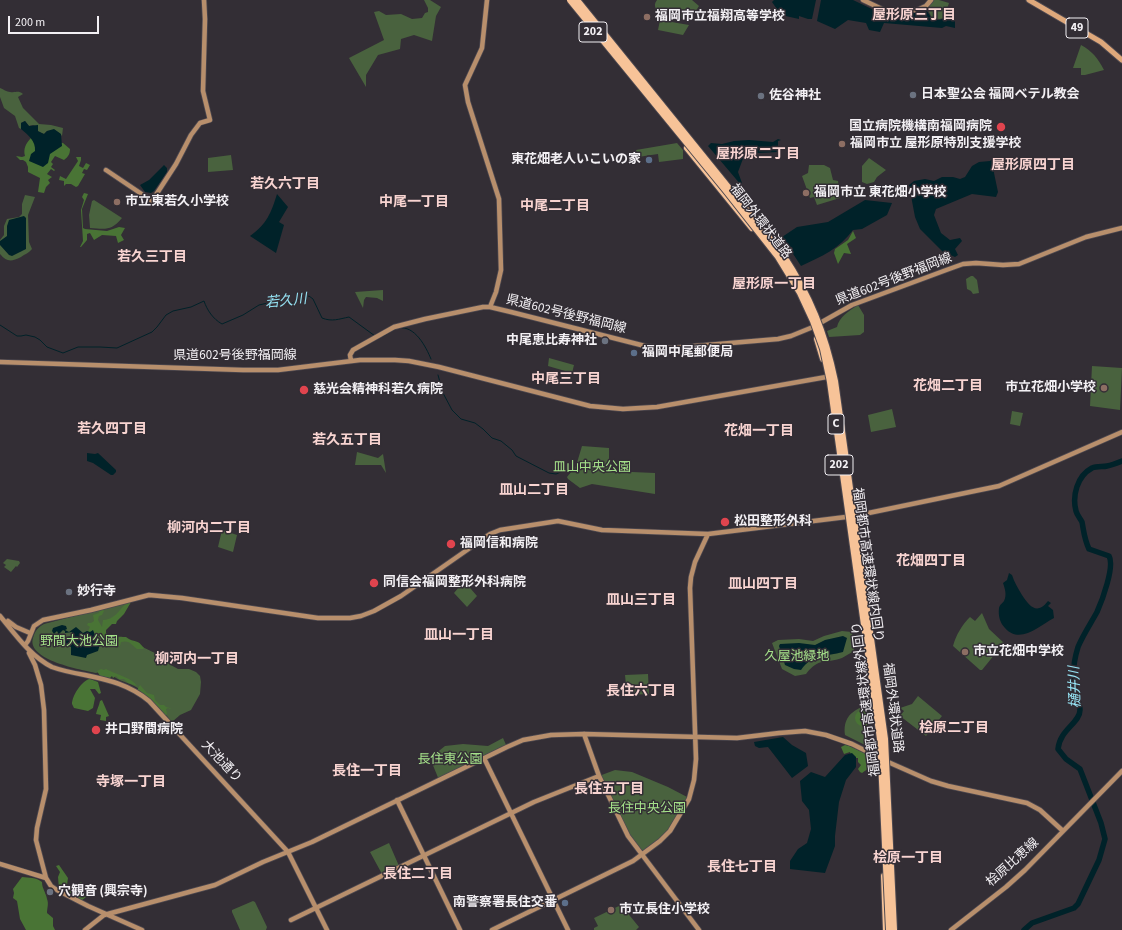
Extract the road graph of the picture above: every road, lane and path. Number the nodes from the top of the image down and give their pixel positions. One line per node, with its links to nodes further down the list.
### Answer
1 (204, 0): 10 (street)
2 (487, 0): 12 (street)
3 (568, 0): 9 (highway, 福岡外環状道路 / 202, bridge); 56 (highway, 福岡都市高速環状線内回り / C, bridge)
4 (577, 0): 9 (highway, 福岡外環状道路 / 202, bridge); 24 (highway, 福岡都市高速環状線外回り / C, bridge)
5 (863, 0): 6 (street)
6 (931, 0)
7 (1029, 0): 8 (main road, 49)
8 (1122, 60)
9 (622, 62): 13 (highway, 福岡外環状道路 / 202); 14 (highway, 福岡外環状道路 / 202)
10 (106, 170)
11 (1122, 228): 13 (street, 県道602号後野福岡線)
12 (490, 307): 14 (street, 県道602号後野福岡線); 15 (street, 県道602号後野福岡線)
13 (819, 324): 14 (street, 県道602号後野福岡線); 17 (highway, 福岡外環状道路 / 202)
14 (813, 327): 17 (highway, 福岡外環状道路 / 202)
15 (351, 361): 16 (street, 県道602号後野福岡線); 17 (street)
16 (0, 362)
17 (830, 376): 19 (highway, 福岡外環状道路 / 202); 20 (highway, 福岡外環状道路 / 202)
18 (1122, 432): 20 (street)
19 (847, 516): 20 (street); 21 (street); 23 (highway, 福岡外環状道路 / 202)
20 (854, 516): 22 (highway, 福岡外環状道路 / 202)
21 (708, 534): 26 (street); 31 (street)
22 (864, 583): 23 (street); 24 (highway, 福岡外環状道路 / 202)
23 (856, 584): 29 (highway, 福岡外環状道路 / 202)
24 (867, 605): 28 (highway, 福岡外環状道路 / 202); 57 (highway, 福岡都市高速環状線外回り / C, bridge)
25 (0, 616): 26 (street); 27 (street, 大池通り)
26 (30, 633): 27 (street)
27 (24, 645): 40 (street, 大池通り); 44 (street)
28 (876, 671): 29 (street); 34 (highway, 福岡外環状道路 / 202)
29 (869, 672): 33 (highway, 福岡外環状道路 / 202)
30 (584, 734): 31 (street); 32 (street); 36 (street)
31 (696, 737): 33 (street); 42 (street)
32 (484, 758): 37 (street); 38 (street)
33 (879, 758): 34 (street); 56 (highway, 福岡外環状道路 / 202)
34 (888, 762): 39 (street); 57 (highway, 福岡外環状道路 / 202)
35 (1122, 771): 39 (street, 桧原比恵線)
36 (599, 776): 38 (street); 42 (street)
37 (397, 800): 40 (street); 41 (street)
38 (511, 814): 41 (street); 45 (street)
39 (1063, 831): 58 (street, 桧原比恵線)
40 (288, 852): 46 (street, 大池通り); 47 (street)
41 (423, 856): 46 (street); 52 (street)
42 (642, 856): 45 (street); 55 (street)
43 (0, 864): 44 (street)
44 (46, 878): 47 (street)
45 (553, 900): 53 (street); 54 (street)
46 (316, 908): 48 (street); 51 (street, 大池通り)
47 (107, 914): 49 (street); 50 (street)
48 (291, 920)
49 (85, 930)
50 (142, 930)
51 (327, 930)
52 (460, 930)
53 (492, 930)
54 (568, 930)
55 (699, 930)
56 (887, 930)
57 (894, 930)
58 (951, 930)

